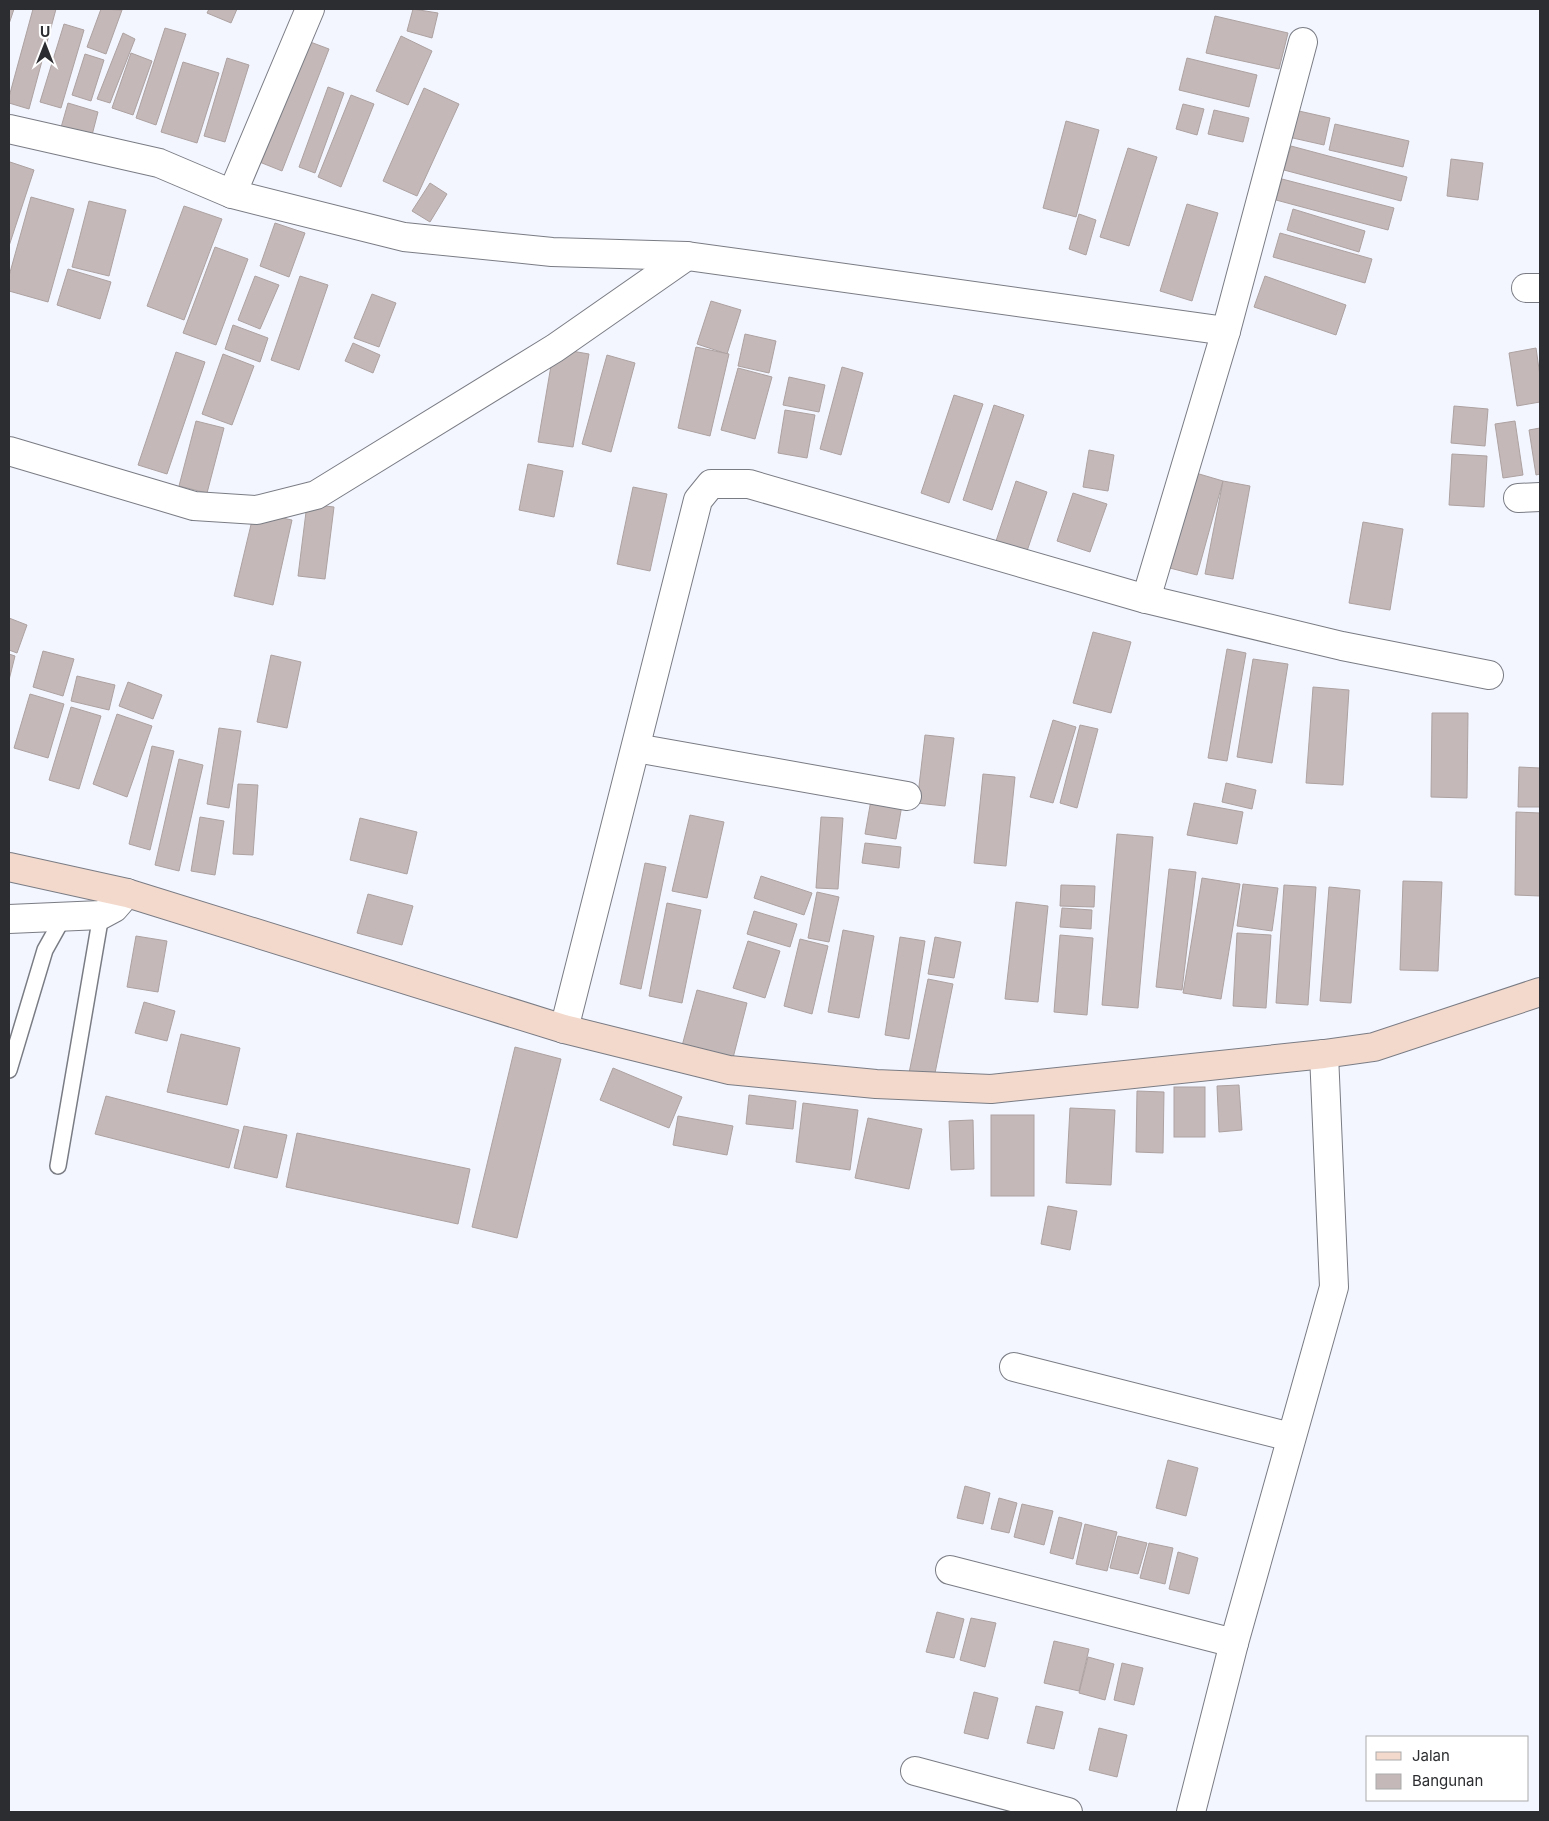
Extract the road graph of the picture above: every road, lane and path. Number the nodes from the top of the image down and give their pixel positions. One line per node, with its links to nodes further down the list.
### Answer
1 (310, 9): 4 (street)
2 (1303, 42): 6 (street)
3 (9, 129): 4 (street)
4 (232, 194): 5 (street)
5 (687, 256): 6 (street); 7 (street)
6 (1226, 330): 8 (street)
7 (9, 451)
8 (1146, 599): 9 (street); 10 (street)
9 (1488, 675)
10 (636, 748): 11 (street); 18 (street)
11 (908, 796)
12 (9, 866): 13 (street)
13 (128, 893): 14 (street); 18 (street)
14 (101, 915): 15 (street); 21 (lane)
15 (64, 916): 16 (street); 20 (lane)
16 (9, 919)
17 (1540, 992): 19 (street)
18 (564, 1029): 19 (street)
19 (1324, 1054): 23 (street)
20 (9, 1070)
21 (58, 1166)
22 (1014, 1366): 23 (street)
23 (1291, 1437): 25 (street)
24 (950, 1570): 25 (street)
25 (1234, 1643): 28 (street)
26 (915, 1771): 27 (street)
27 (1068, 1812)
28 (1192, 1812)

